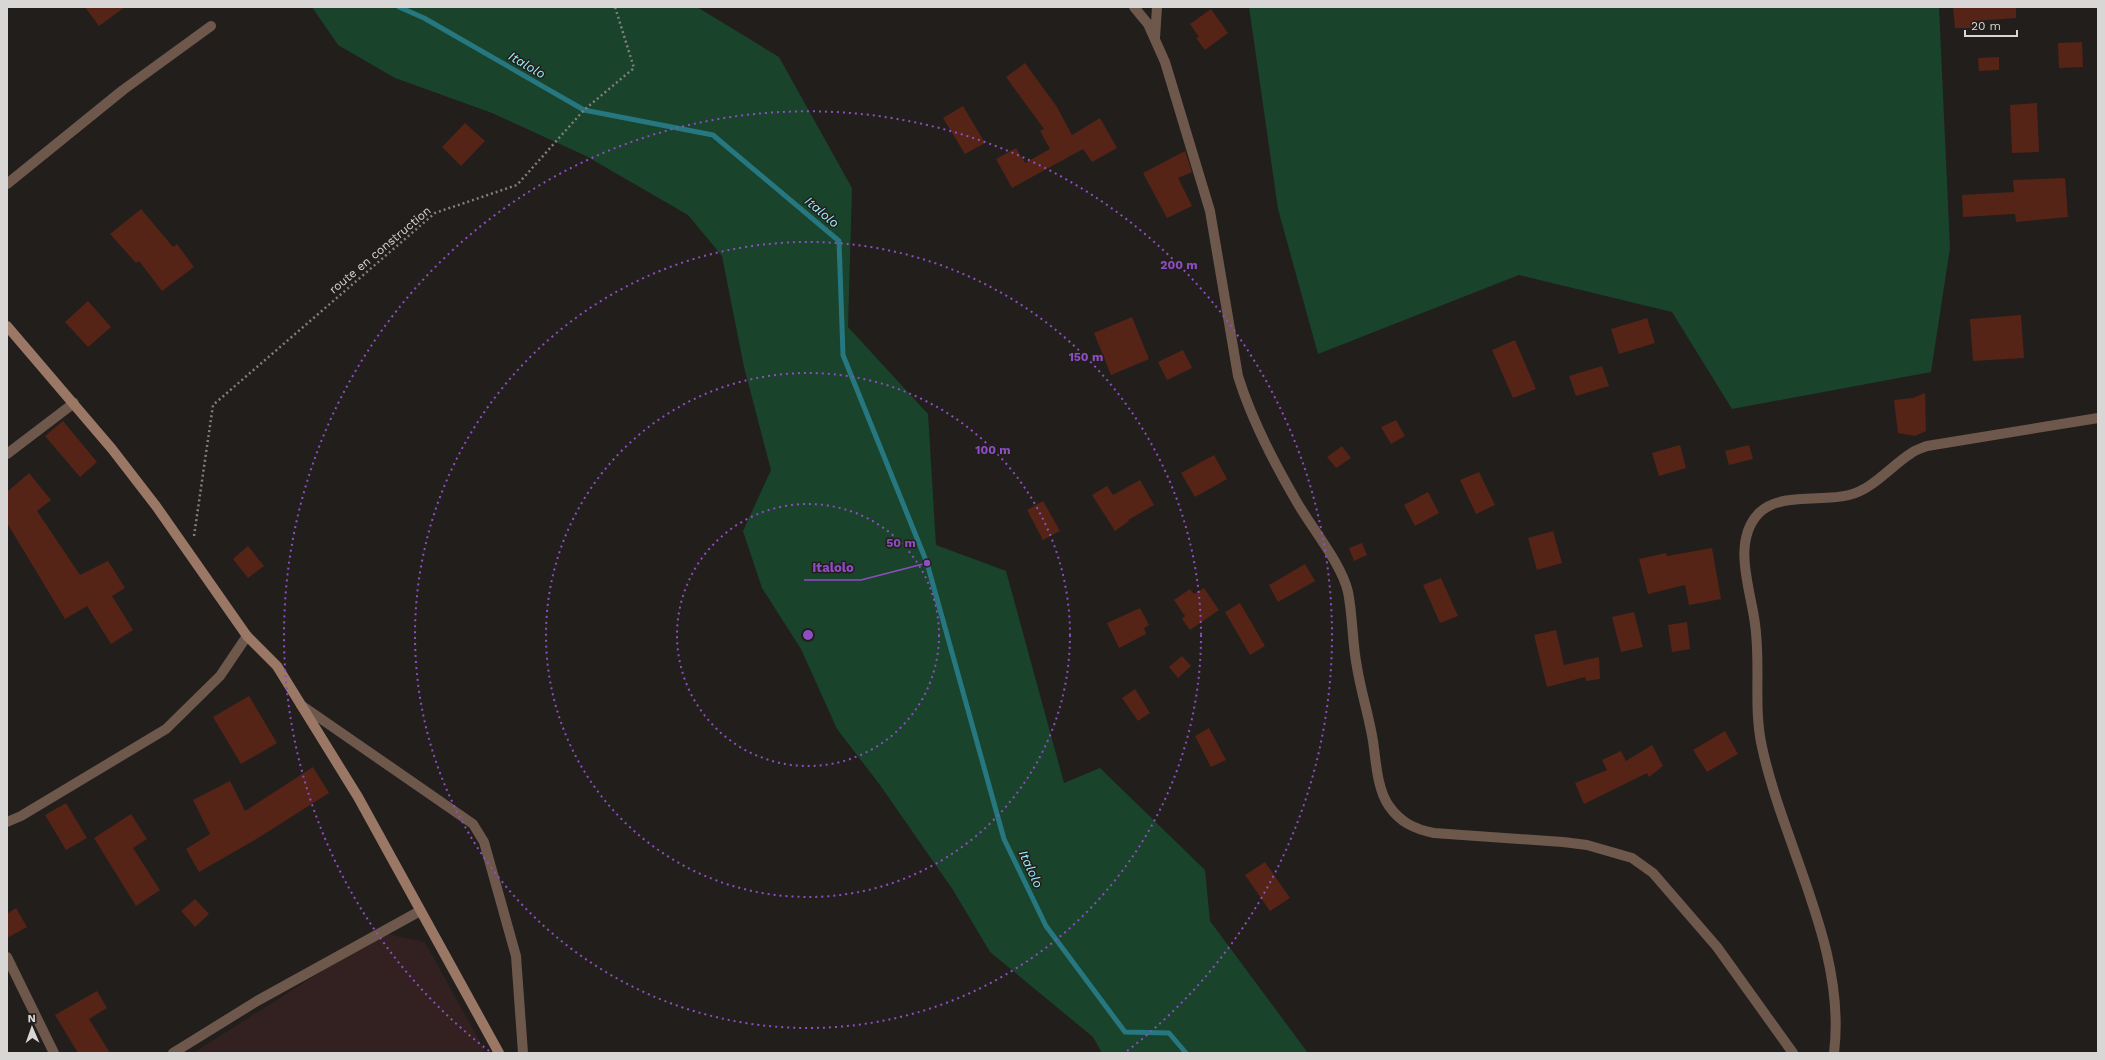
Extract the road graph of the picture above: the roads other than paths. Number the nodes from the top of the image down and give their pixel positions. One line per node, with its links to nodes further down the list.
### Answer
1 (1134, 7): 4 (street)
2 (1157, 7): 4 (street)
3 (211, 26): 5 (street)
4 (1155, 40): 19 (street)
5 (7, 184)
6 (7, 326): 7 (street)
7 (74, 403): 9 (street); 10 (street)
8 (2098, 418): 20 (street)
9 (7, 454)
10 (247, 636): 11 (street); 12 (street)
11 (301, 705): 13 (street); 18 (street)
12 (7, 822)
13 (420, 911): 16 (street); 17 (street)
14 (7, 957): 15 (street)
15 (54, 1053)
16 (173, 1053)
17 (499, 1053)
18 (523, 1053)
19 (1793, 1053)
20 (1834, 1053)

